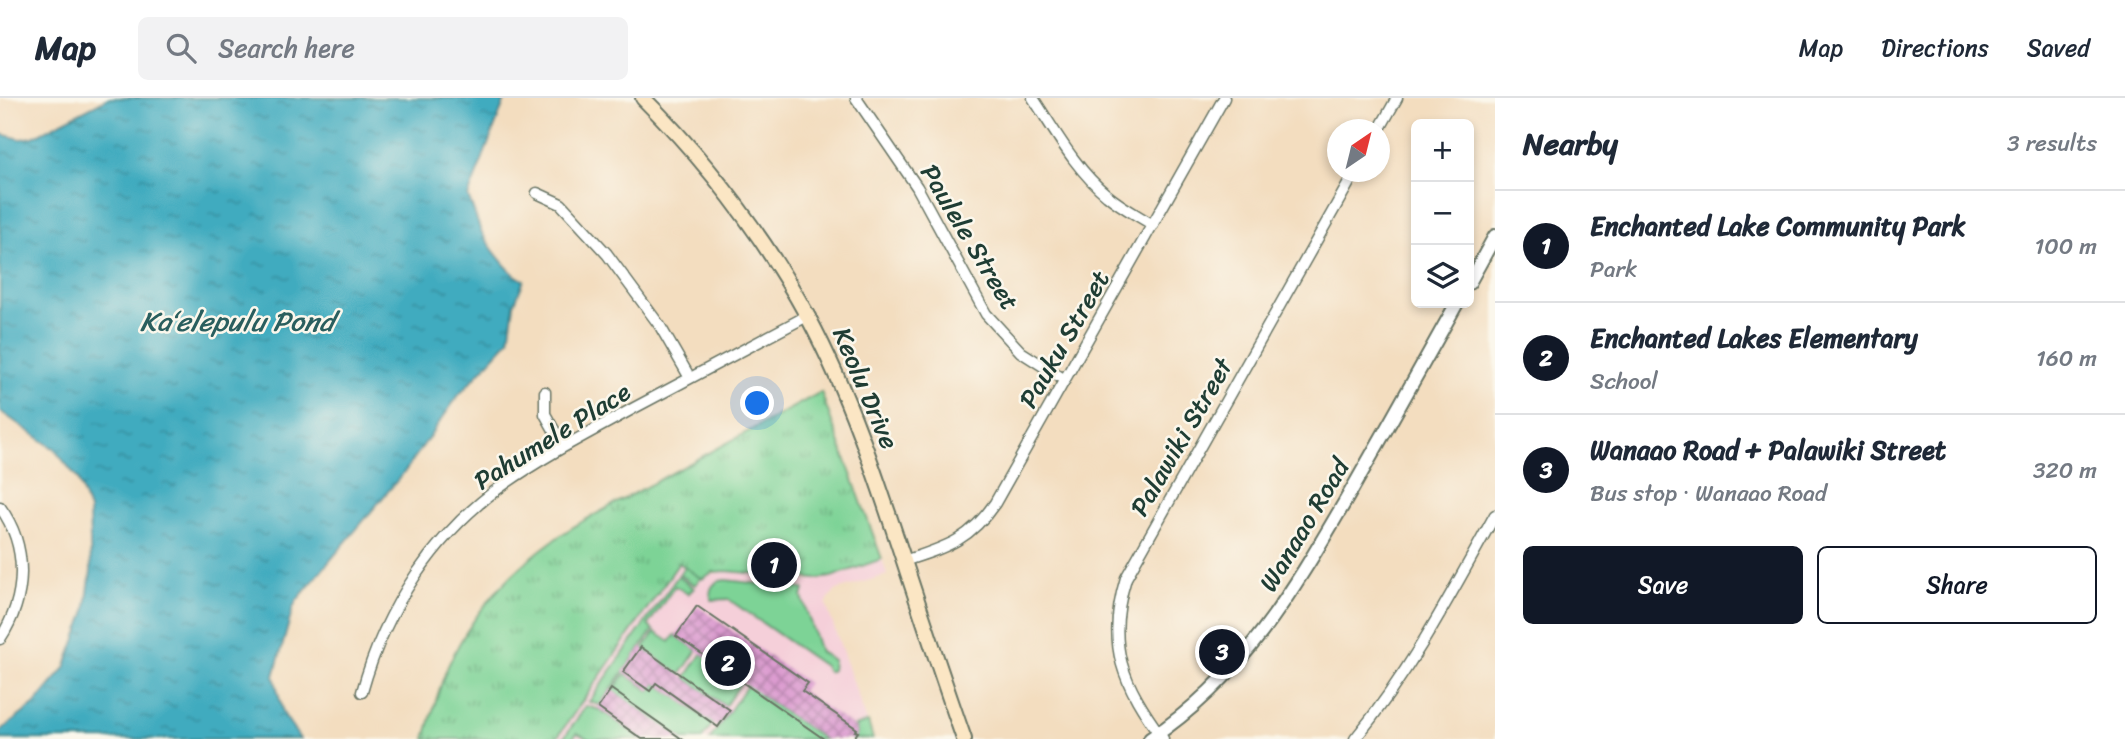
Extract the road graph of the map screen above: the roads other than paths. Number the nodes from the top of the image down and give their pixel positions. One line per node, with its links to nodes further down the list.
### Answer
1 (643, 98): 13 (main road, Keolu Drive)
2 (856, 98): 15 (street, Paulele Street)
3 (1033, 98): 9 (street)
4 (1224, 98): 9 (street, Pauku Street)
5 (1397, 98): 6 (street)
6 (1385, 119)
7 (1349, 182): 23 (street, Palawiki Street)
8 (537, 193): 14 (street)
9 (1153, 225): 15 (street, Pauku Street)
10 (1495, 236): 11 (street)
11 (1474, 274)
12 (1455, 308): 23 (street, Wanaao Road)
13 (807, 316): 14 (street, Pahumele Place); 20 (main road, Keolu Drive)
14 (690, 378): 17 (street, Pahumele Place)
15 (1065, 380): 20 (street, Pauku Street)
16 (545, 392): 17 (street)
17 (563, 446): 22 (street, Pahumele Place)
18 (0, 506): 21 (street)
19 (1495, 516): 25 (street)
20 (904, 561): 24 (main road, Keolu Drive)
21 (0, 639)
22 (362, 692)
23 (1157, 737)
24 (964, 739)
25 (1355, 739)

